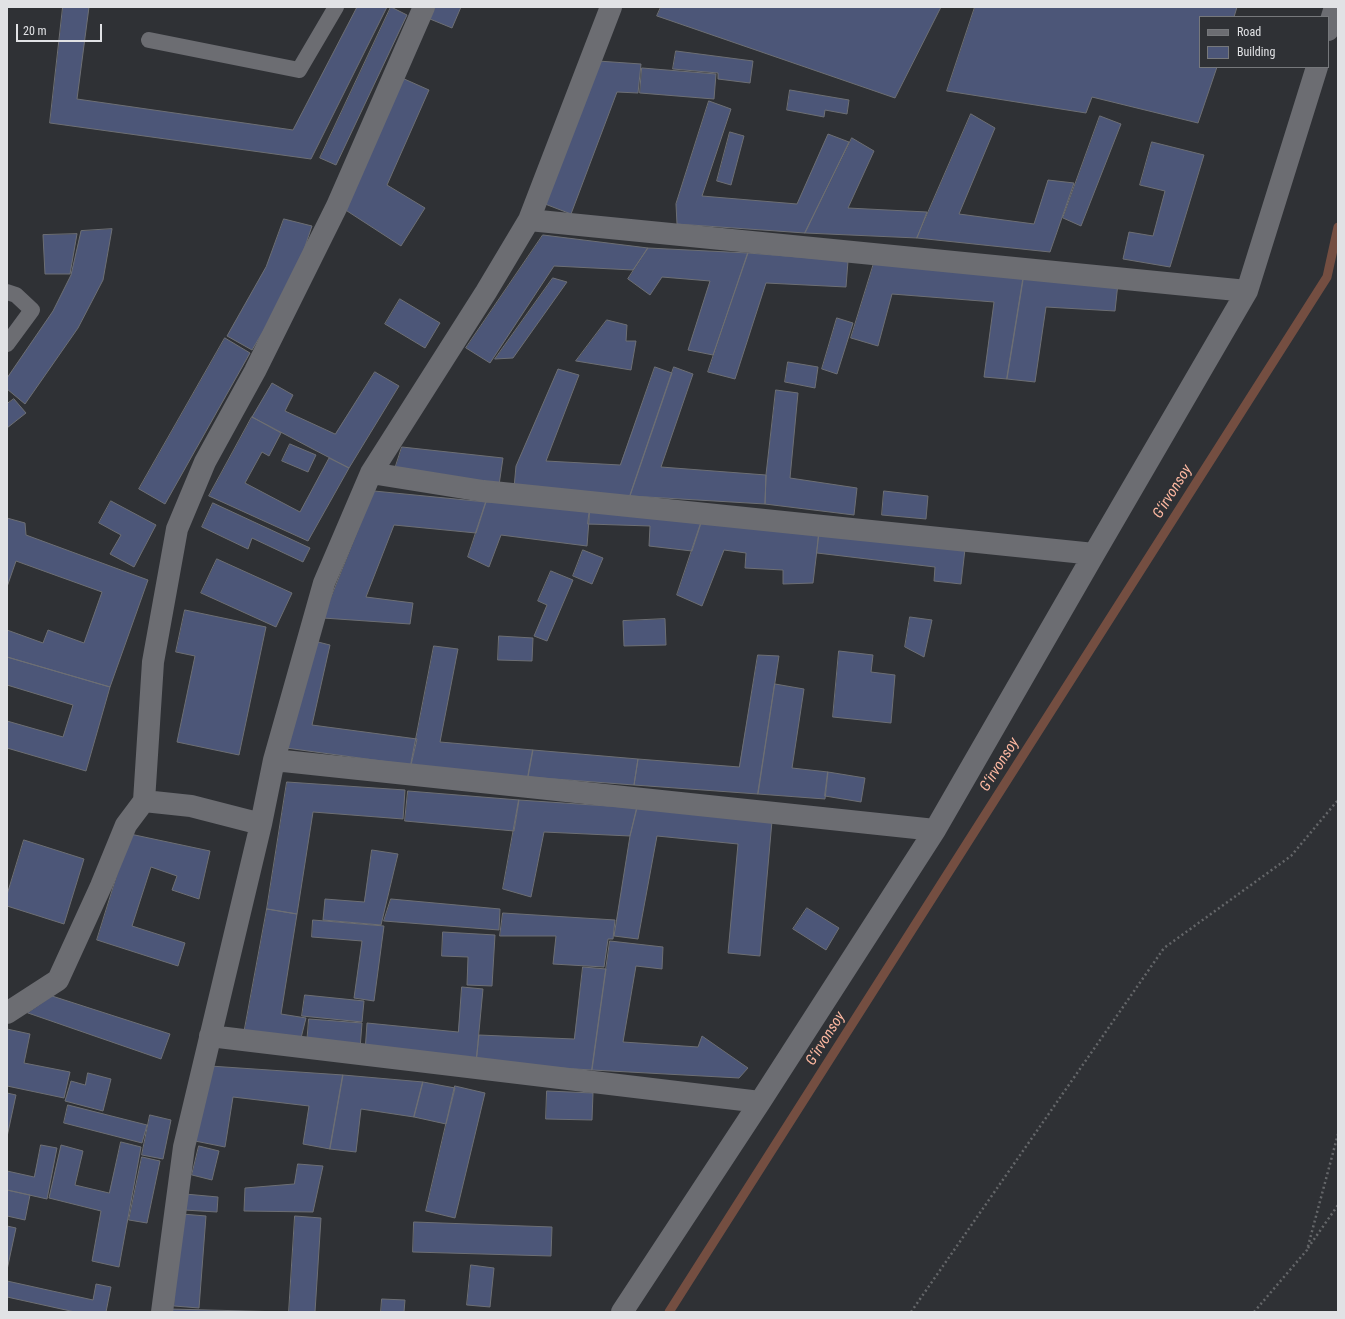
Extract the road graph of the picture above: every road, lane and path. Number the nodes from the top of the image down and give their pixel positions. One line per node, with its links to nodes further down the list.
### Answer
1 (336, 7): 6 (lane)
2 (424, 7): 16 (street)
3 (611, 7): 8 (street)
4 (1336, 7): 5 (street)
5 (1329, 27)
6 (149, 40)
7 (1316, 68): 9 (street)
8 (529, 220): 9 (street); 12 (street)
9 (1247, 291): 13 (street)
10 (7, 292): 11 (lane)
11 (7, 344)
12 (371, 473): 13 (street); 14 (street)
13 (1094, 554): 18 (street)
14 (274, 760): 17 (street); 18 (street)
15 (1338, 800): 27 (path)
16 (144, 801): 17 (street); 19 (street)
17 (261, 824): 20 (street)
18 (935, 830): 21 (street)
19 (7, 1013)
20 (210, 1036): 21 (street); 25 (street)
21 (760, 1102): 26 (street)
22 (1338, 1134): 24 (path)
23 (1338, 1205): 24 (path)
24 (1307, 1250): 28 (path)
25 (162, 1312)
26 (622, 1312)
27 (911, 1312)
28 (1254, 1312)

